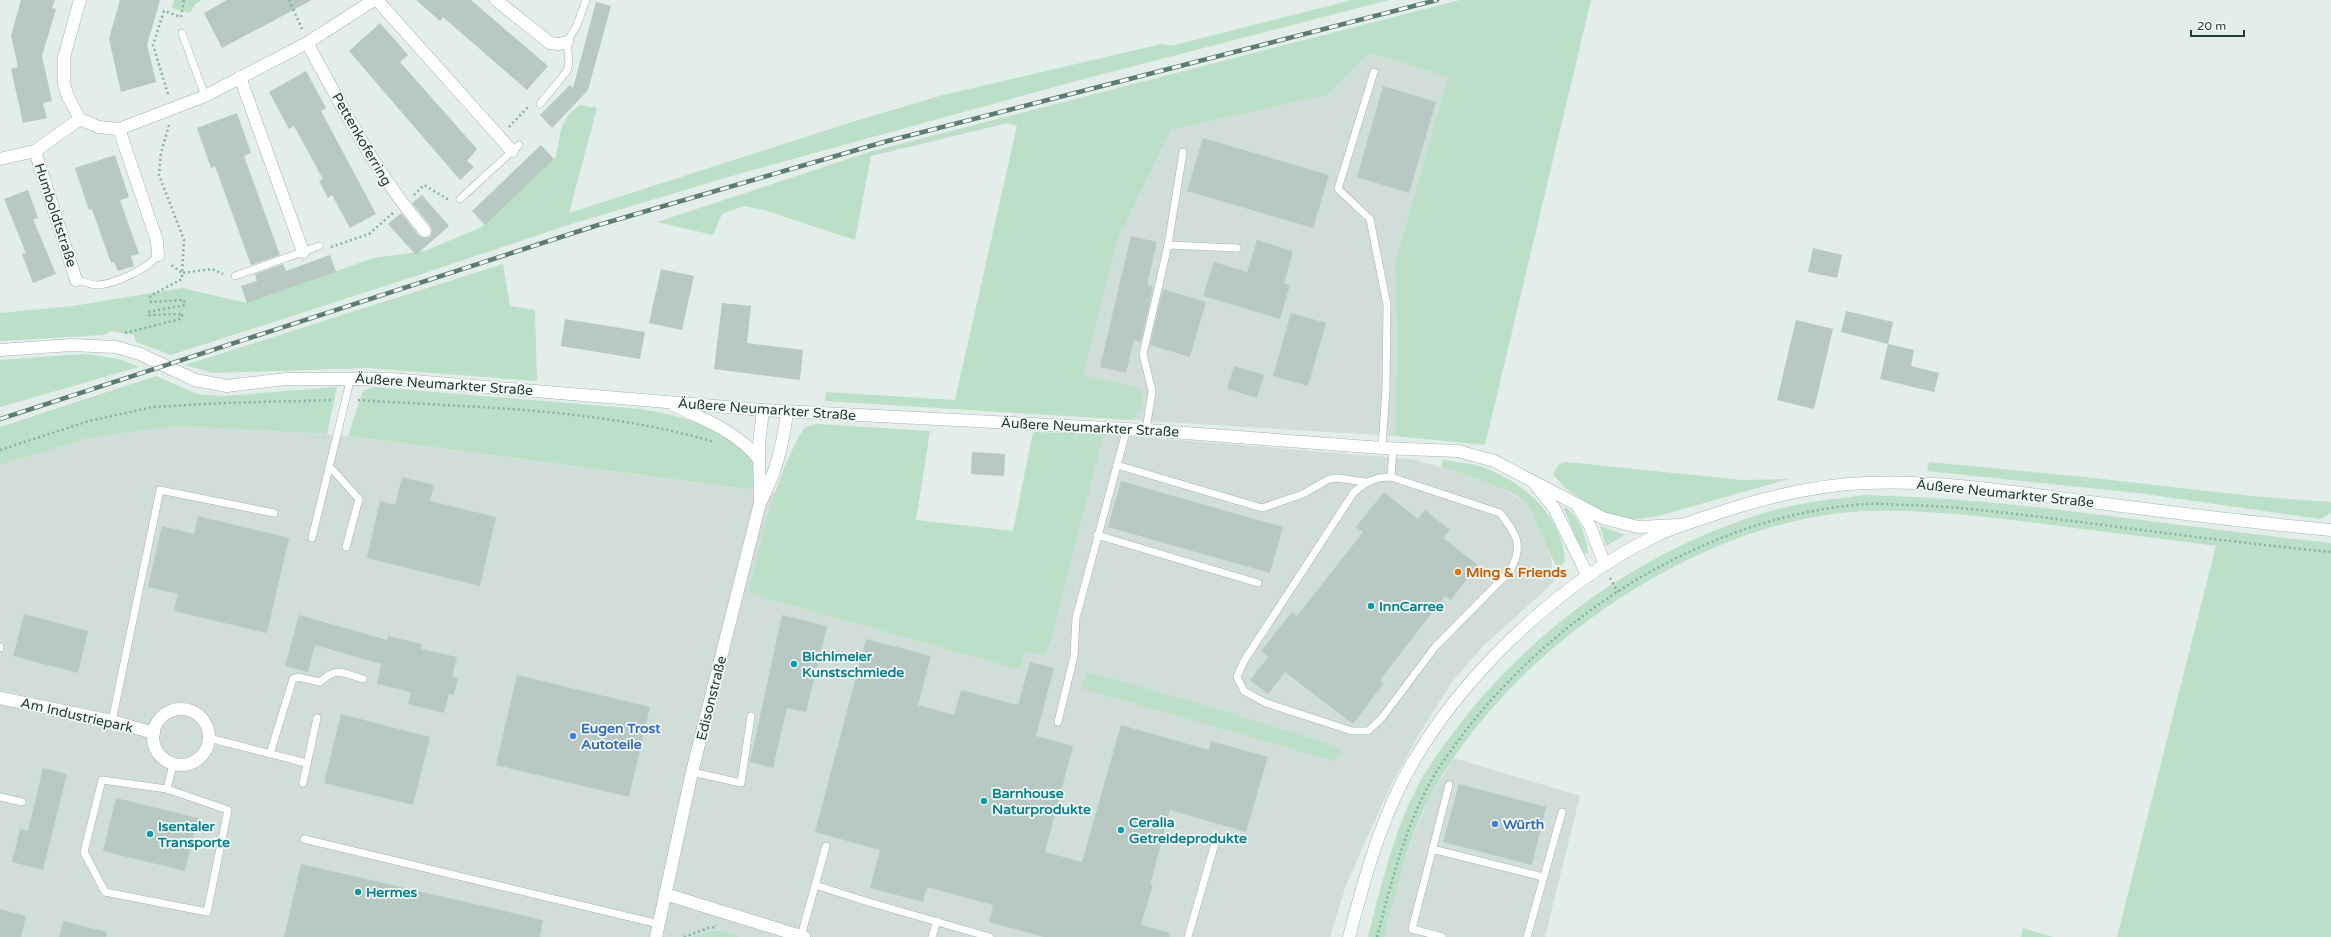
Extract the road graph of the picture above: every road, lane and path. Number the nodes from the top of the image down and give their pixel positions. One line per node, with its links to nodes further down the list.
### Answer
1 (80, 0): 17 (street)
2 (184, 0): 8 (path)
3 (289, 0): 11 (path)
4 (374, 0): 11 (street)
5 (377, 0): 19 (street)
6 (496, 0): 10 (street)
7 (586, 0): 10 (lane)
8 (181, 17): 9 (path); 16 (path)
9 (182, 33): 14 (lane)
10 (567, 42): 15 (lane)
11 (307, 43): 13 (street); 25 (street, Pettenkoferring)
12 (1374, 72): 45 (lane)
13 (240, 77): 14 (street); 30 (street)
14 (205, 96): 16 (street)
15 (540, 104): 19 (path)
16 (170, 110): 18 (street); 32 (path)
17 (80, 119): 18 (street); 21 (street, Humboldtstraße)
18 (120, 129): 31 (street)
19 (499, 138): 20 (street)
20 (515, 148): 24 (lane)
21 (35, 151): 23 (street, Humboldtstraße); 34 (street, Humboldtstraße)
22 (1184, 152): 27 (lane)
23 (0, 159)
24 (460, 200): 25 (path)
25 (402, 204): 26 (street, Pettenkoferring); 28 (path)
26 (425, 231)
27 (1168, 245): 29 (lane); 43 (lane)
28 (319, 246): 30 (lane)
29 (1238, 248)
30 (303, 252): 33 (lane)
31 (158, 255): 32 (path); 34 (lane)
32 (182, 273): 33 (path); 35 (path)
33 (235, 276)
34 (76, 280)
35 (116, 347): 36 (street, Äußere Neumarkter Straße); 37 (street, Äußere Neumarkter Straße)
36 (0, 350)
37 (351, 377): 38 (lane); 39 (street, Äußere Neumarkter Straße)
38 (346, 399): 44 (path); 46 (path); 49 (lane)
39 (667, 402): 40 (street, Äußere Neumarkter Straße); 47 (street)
40 (763, 410): 41 (street, Äußere Neumarkter Straße); 47 (street, Edisonstraße)
41 (787, 412): 42 (street, Äußere Neumarkter Straße); 53 (street, Edisonstraße)
42 (1127, 428): 43 (street, Äußere Neumarkter Straße); 48 (lane)
43 (1146, 430): 45 (street, Äußere Neumarkter Straße)
44 (719, 444)
45 (1387, 448): 50 (lane); 52 (street, Äußere Neumarkter Straße)
46 (0, 450)
47 (759, 462): 53 (street, Edisonstraße)
48 (1117, 465): 51 (lane); 58 (lane)
49 (330, 467): 59 (lane); 60 (lane)
50 (1391, 477): 51 (lane); 51 (lane)
51 (1365, 482)
52 (1535, 483): 54 (street, Äußere Neumarkter Straße); 63 (street, Äußere Neumarkter Straße)
53 (760, 503): 76 (street, Edisonstraße)
54 (1575, 504): 56 (street, Äußere Neumarkter Straße); 62 (street, Äußere Neumarkter Straße)
55 (274, 513): 69 (lane)
56 (1684, 524): 57 (street, Äußere Neumarkter Straße); 62 (street, Äußere Neumarkter Straße)
57 (2331, 530)
58 (1097, 535): 64 (lane); 70 (lane)
59 (312, 538)
60 (346, 547)
61 (2331, 552): 100 (path)
62 (1605, 565): 63 (street, Äußere Neumarkter Straße)
63 (1588, 576): 99 (street)
64 (1258, 583)
65 (363, 679): 73 (lane)
66 (0, 698): 69 (street, Am Industriepark)
67 (751, 716): 76 (lane)
68 (316, 718): 74 (lane)
69 (112, 721): 71 (street, Am Industriepark)
70 (1058, 722)
71 (154, 733): 72 (street); 75 (street)
72 (209, 738): 73 (lane); 75 (street)
73 (270, 754): 74 (lane)
74 (306, 763): 77 (lane)
75 (173, 764): 79 (lane)
76 (692, 772): 89 (street, Edisonstraße)
77 (302, 783)
78 (1449, 785): 86 (lane)
79 (167, 789): 79 (lane)
80 (0, 797): 81 (lane)
81 (22, 802)
82 (1562, 812): 87 (lane)
83 (1217, 836): 98 (lane)
84 (304, 839): 92 (lane)
85 (826, 846): 88 (lane)
86 (1432, 849): 87 (lane); 101 (lane)
87 (1542, 877): 102 (lane)
88 (815, 885): 91 (lane); 95 (lane)
89 (665, 894): 90 (street); 92 (street, Edisonstraße)
90 (721, 911): 94 (path); 95 (street)
91 (936, 922): 96 (lane); 97 (lane)
92 (659, 924): 93 (street, Edisonstraße)
93 (656, 937)
94 (684, 937)
95 (803, 937)
96 (932, 937)
97 (990, 937)
98 (1188, 937)
99 (1349, 937)
100 (1377, 937)
101 (1442, 937)
102 (1527, 937)

